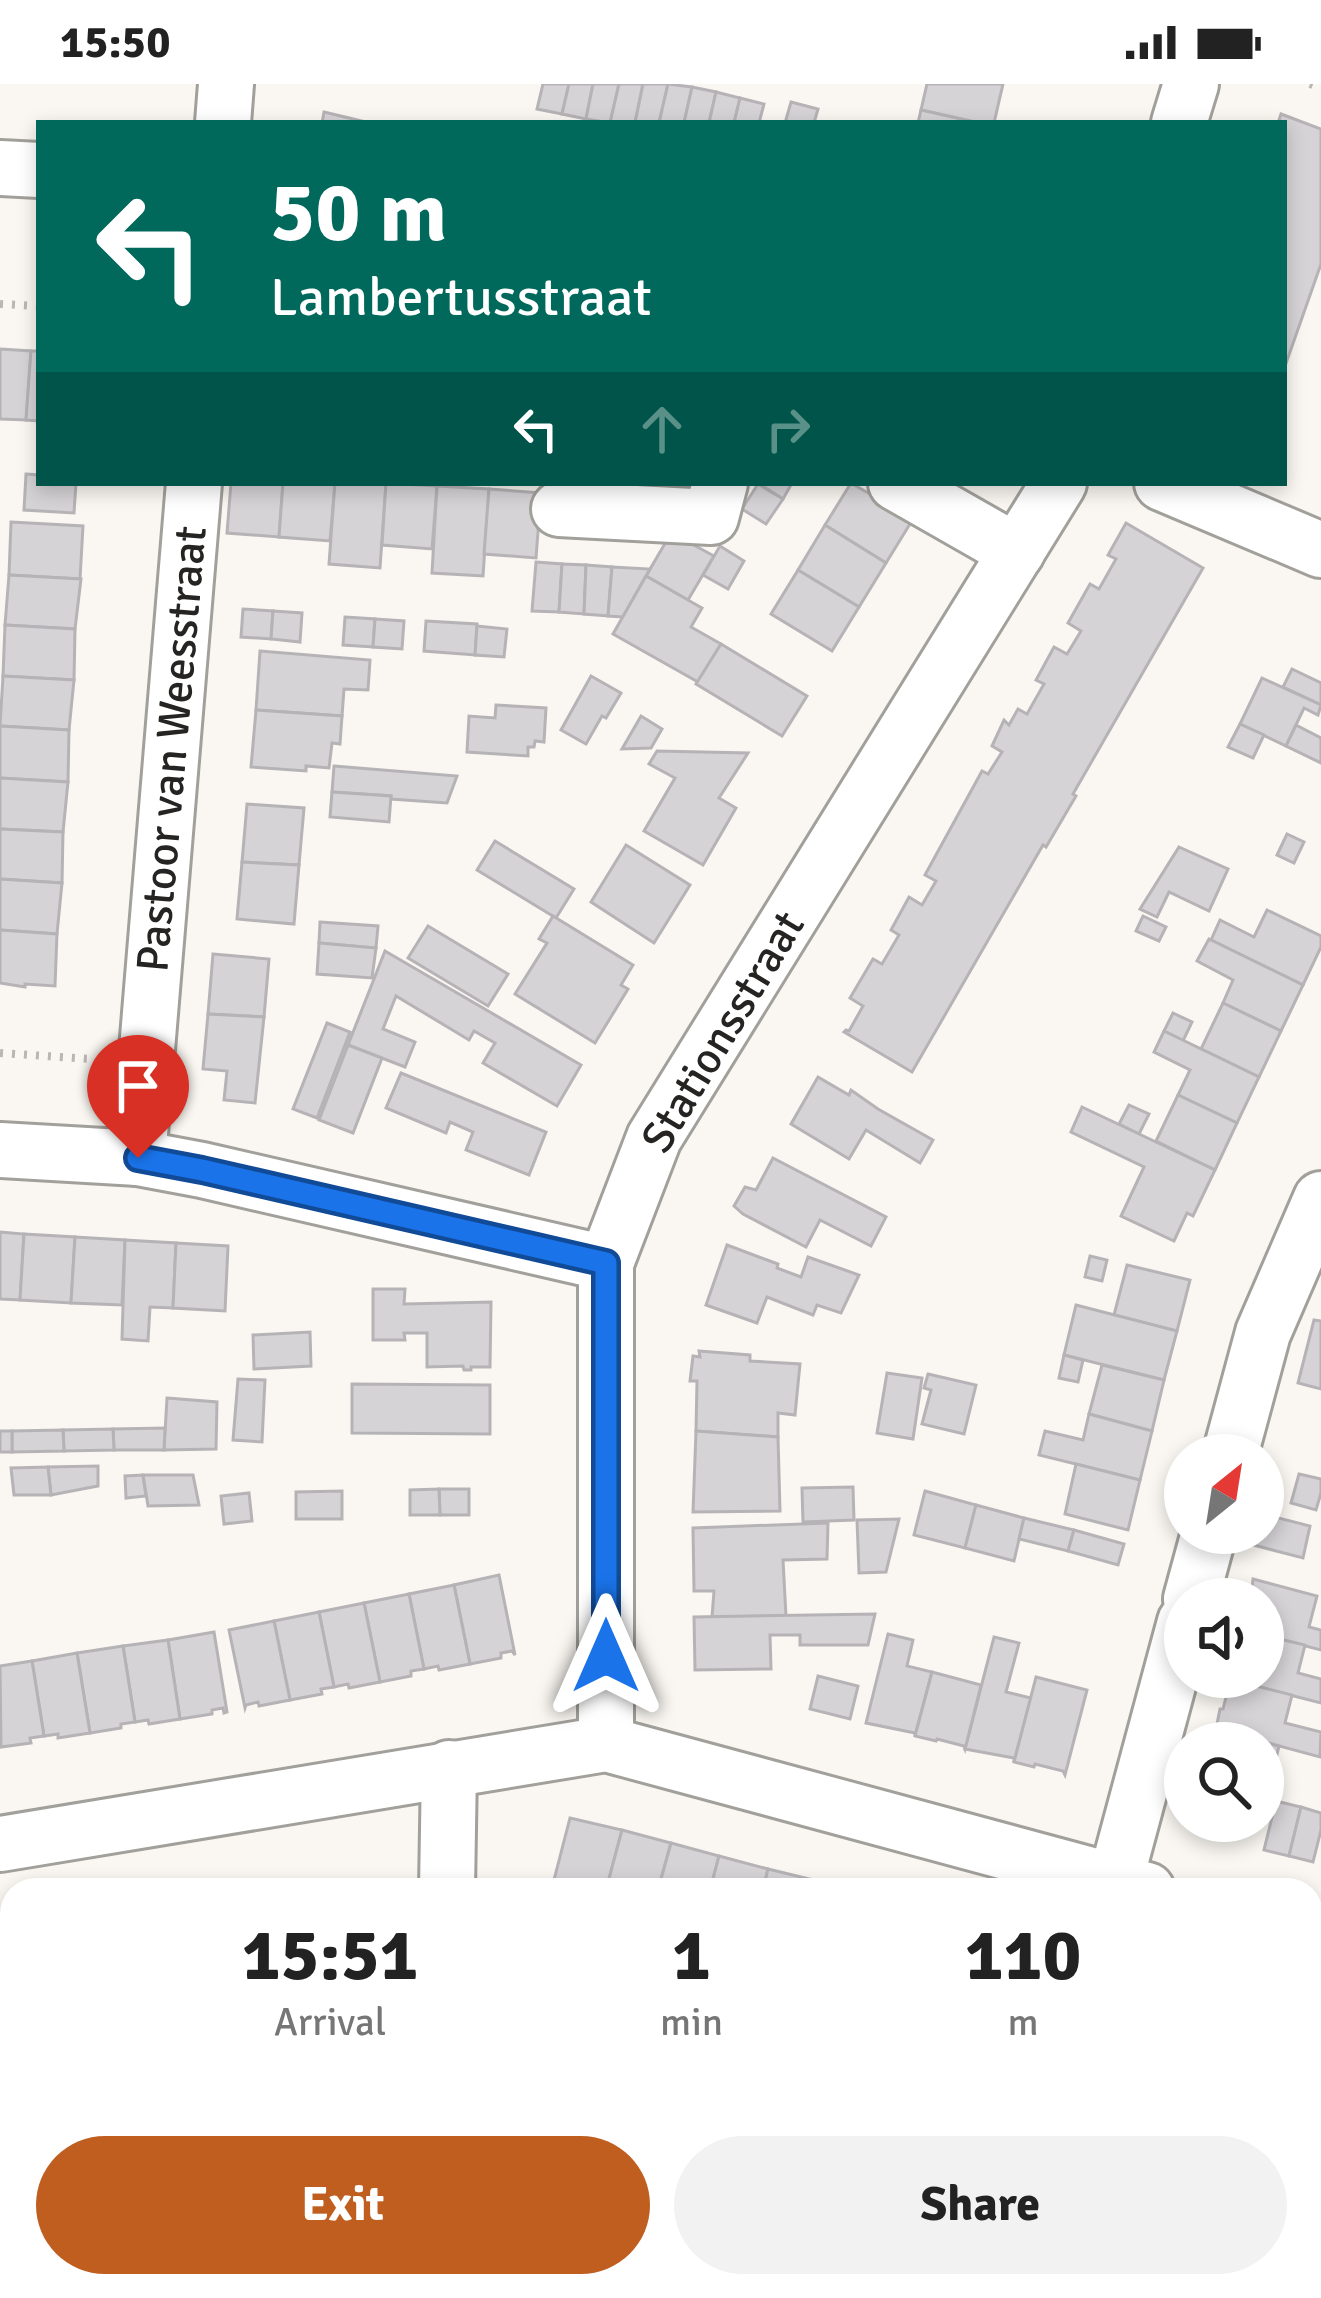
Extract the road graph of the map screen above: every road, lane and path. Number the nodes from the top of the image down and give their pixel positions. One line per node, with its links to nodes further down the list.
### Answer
1 (226, 84): 5 (street)
2 (1191, 84): 6 (street)
3 (1310, 84): 4 (path)
4 (1321, 88)
5 (223, 120)
6 (1180, 120)
7 (0, 168): 8 (street)
8 (36, 170)
9 (0, 304): 10 (path)
10 (36, 306)
11 (194, 486): 20 (street, Pastoor van Weesstraat)
12 (719, 486): 16 (street)
13 (901, 486): 18 (street)
14 (1057, 486): 18 (street, Stationsstraat)
15 (1169, 486): 17 (street)
16 (559, 509)
17 (1321, 550)
18 (1017, 551): 24 (street, Stationsstraat)
19 (0, 1053): 20 (path)
20 (146, 1063): 22 (street, Pastoor van Weesstraat)
21 (0, 1150): 22 (street)
22 (138, 1158): 24 (street)
23 (1321, 1199): 25 (street)
24 (606, 1263): 27 (street, Stationsstraat)
25 (1236, 1434)
26 (1169, 1698): 32 (street)
27 (606, 1744): 28 (street); 31 (street)
28 (448, 1768): 29 (street); 30 (street)
29 (0, 1844)
30 (448, 1878)
31 (1050, 1878)
32 (1133, 1878)

